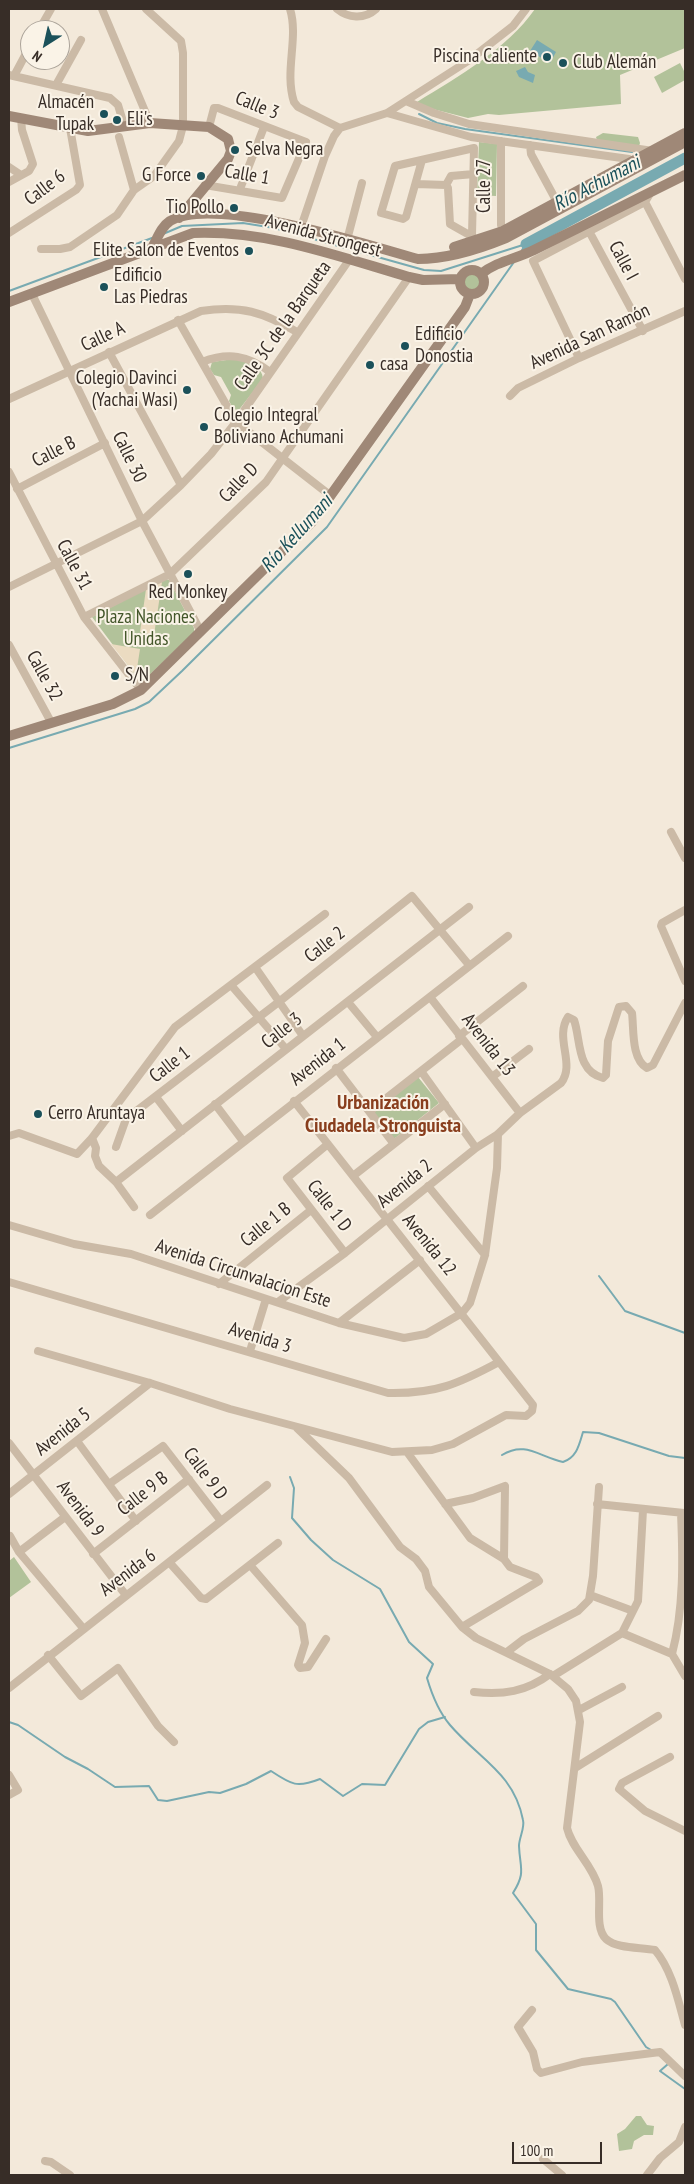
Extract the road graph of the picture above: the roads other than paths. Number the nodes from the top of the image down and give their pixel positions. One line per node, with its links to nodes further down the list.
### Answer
1 (51, 9): 8 (street)
2 (103, 9): 17 (street)
3 (146, 9): 19 (street)
4 (290, 9): 23 (street)
5 (336, 9): 6 (street)
6 (376, 9)
7 (526, 9): 13 (street)
8 (45, 20)
9 (81, 40): 12 (street)
10 (20, 61): 11 (street)
11 (11, 75): 12 (street)
12 (56, 85): 18 (street)
13 (406, 101): 14 (street); 30 (street)
14 (387, 113): 23 (street); 26 (street)
15 (9, 116): 16 (street)
16 (21, 118): 22 (street); 35 (street)
17 (150, 123): 18 (street); 19 (street)
18 (124, 125): 22 (street)
19 (183, 126): 20 (street); 43 (street)
20 (208, 127): 21 (street, Calle 3); 40 (street)
21 (264, 127): 27 (street, Calle 3); 42 (street)
22 (70, 128): 49 (street, Calle 6)
23 (340, 128): 47 (street)
24 (685, 133): 30 (street)
25 (119, 137): 43 (street)
26 (501, 141): 29 (street); 50 (street, Calle 27)
27 (306, 142): 42 (street, Calle 1)
28 (685, 142): 30 (street)
29 (530, 145): 32 (street); 45 (street)
30 (655, 155): 32 (street)
31 (422, 160): 34 (street); 39 (street); 39 (street)
32 (634, 166): 45 (street)
33 (9, 167): 35 (street)
34 (474, 174): 41 (street); 53 (street)
35 (21, 175): 37 (street)
36 (685, 175): 44 (street)
37 (9, 182)
38 (362, 183): 52 (street)
39 (416, 184): 41 (street)
40 (205, 185): 42 (street, Calle 1); 46 (street)
41 (446, 185): 53 (street)
42 (240, 189)
43 (134, 190): 54 (street)
44 (646, 196): 48 (street); 56 (street); 58 (street)
45 (558, 206): 50 (street)
46 (179, 218): 47 (street); 51 (street)
47 (300, 227): 52 (street)
48 (590, 232): 65 (street, Calle I); 68 (street)
49 (9, 233)
50 (504, 234): 53 (street)
51 (156, 240): 55 (street, Avenida Strongest); 60 (street, Avenida Strongest)
52 (347, 240): 53 (street)
53 (474, 241)
54 (41, 248)
55 (349, 260): 57 (street, Avenida Strongest); 66 (street, Calle 3C de la Barqueta)
56 (481, 274): 59 (street); 61 (street)
57 (408, 277): 59 (street, Avenida Strongest); 76 (street, Calle D)
58 (685, 279)
59 (460, 280): 61 (street)
60 (32, 294): 62 (street, Avenida Strongest); 70 (street, Calle 30)
61 (470, 294): 80 (street)
62 (9, 302)
63 (685, 311): 65 (street, Avenida San Ramón)
64 (178, 320): 66 (street, Calle A); 67 (street, Calle A); 69 (street)
65 (643, 331): 68 (street, Avenida San Ramón)
66 (297, 332): 71 (street, Calle 3C de la Barqueta)
67 (109, 352): 70 (street, Calle A); 78 (street)
68 (578, 358): 72 (street, Avenida San Ramón)
69 (202, 362): 71 (street); 74 (street)
70 (69, 372): 73 (street, Calle A); 75 (street, Calle 30)
71 (270, 372): 74 (street, Calle 3C de la Barqueta)
72 (510, 396)
73 (9, 399)
74 (236, 422): 76 (street); 78 (street, Calle 3C de la Barqueta)
75 (105, 444): 79 (street, Calle B); 81 (street, Calle 30)
76 (283, 458): 80 (street); 83 (street, Calle D)
77 (9, 472): 79 (street, Calle 31)
78 (182, 485): 81 (street, Calle 3C de la Barqueta)
79 (17, 488): 82 (street, Calle 31)
80 (331, 496): 86 (street)
81 (142, 521): 82 (street, Calle 3C de la Barqueta); 83 (street, Calle 30)
82 (55, 564): 84 (street, Calle 3C de la Barqueta); 85 (street, Calle 31)
83 (170, 574): 85 (street, Calle D); 86 (street, Calle 30)
84 (9, 587)
85 (84, 617): 88 (street, Calle 31)
86 (201, 632): 88 (street)
87 (9, 645): 89 (street, Calle 32)
88 (141, 690): 89 (street)
89 (52, 722): 90 (street)
90 (9, 736)
91 (671, 832): 92 (street)
92 (685, 858)
93 (469, 907): 96 (street, Calle 3)
94 (685, 910): 100 (street)
95 (325, 914): 99 (street)
96 (440, 930): 98 (street); 104 (street, Calle 2); 105 (street, Calle 3)
97 (508, 936): 98 (street, Avenida 1)
98 (469, 966): 103 (street, Avenida 1)
99 (255, 967): 101 (street); 104 (street)
100 (685, 981)
101 (231, 985): 107 (street); 125 (street)
102 (523, 986): 110 (street)
103 (430, 997): 109 (street, Avenida 1); 110 (street, Avenida 13)
104 (280, 1001): 107 (street, Calle 2); 108 (street)
105 (348, 1002): 108 (street, Calle 3); 109 (street)
106 (685, 1003): 121 (street, Avenida 2)
107 (258, 1018): 111 (street); 116 (street, Calle 1)
108 (303, 1036): 111 (street, Calle 3)
109 (377, 1037): 113 (street, Avenida 1)
110 (461, 1037): 114 (street); 115 (street, Avenida 13)
111 (286, 1049): 118 (street, Calle 3)
112 (529, 1049): 115 (street)
113 (336, 1068): 117 (street, Avenida 1); 120 (street)
114 (421, 1072): 119 (street); 120 (street)
115 (492, 1077): 121 (street, Avenida 13)
116 (156, 1097): 122 (street); 129 (street, Calle 1)
117 (294, 1101): 126 (street, Avenida 1); 127 (street, Avenida 12)
118 (215, 1104): 122 (street, Calle 3); 126 (street)
119 (445, 1104): 128 (street); 130 (street)
120 (370, 1111): 128 (street)
121 (520, 1113): 123 (street, Avenida 2)
122 (182, 1130): 132 (street, Calle 3)
123 (498, 1134): 130 (street, Avenida 2); 140 (street)
124 (9, 1136): 125 (street)
125 (92, 1138): 132 (street)
126 (243, 1141): 136 (street, Avenida 1)
127 (328, 1144): 131 (street, Avenida 12); 135 (street, Calle 1 D)
128 (394, 1144): 131 (street)
129 (116, 1147)
130 (476, 1148): 133 (street, Avenida 2)
131 (354, 1176): 137 (street, Avenida 12)
132 (116, 1182): 134 (street)
133 (428, 1186): 137 (street, Avenida 2); 140 (street)
134 (134, 1207)
135 (311, 1210): 139 (street, Calle 1 D); 143 (street, Calle 1 B)
136 (150, 1215)
137 (387, 1219): 139 (street, Avenida 2); 141 (street, Avenida 12)
138 (9, 1225): 143 (street, Avenida Circunvalacion Este)
139 (345, 1253): 145 (street, Avenida 2)
140 (485, 1255): 146 (street)
141 (420, 1260): 146 (street, Avenida 12); 147 (street)
142 (9, 1282): 149 (street, Avenida 3)
143 (218, 1284): 144 (street, Avenida Circunvalacion Este)
144 (266, 1299): 145 (street, Avenida Circunvalacion Este); 149 (street)
145 (278, 1302): 147 (street, Avenida Circunvalacion Este)
146 (462, 1313): 147 (street, Avenida Circunvalacion Este); 150 (street, Avenida 12)
147 (339, 1323)
148 (38, 1351): 151 (street)
149 (250, 1351): 150 (street, Avenida 3)
150 (499, 1362): 155 (street, Avenida 12)
151 (150, 1383): 152 (street); 153 (street, Avenida 5)
152 (295, 1427): 155 (street); 181 (street)
153 (77, 1441): 156 (street, Avenida 5); 158 (street)
154 (9, 1443): 156 (street, Avenida 9)
155 (407, 1452): 162 (street)
156 (33, 1475): 161 (street, Avenida 5); 166 (street, Avenida 9)
157 (189, 1480): 158 (street, Calle 9 D); 167 (street, Calle 9 B); 168 (street, Calle 9 D)
158 (109, 1484): 167 (street)
159 (267, 1484): 168 (street, Avenida 6)
160 (599, 1487): 163 (street)
161 (9, 1494)
162 (445, 1504): 174 (street); 174 (street)
163 (597, 1504): 164 (street); 178 (street)
164 (643, 1510): 165 (street); 180 (street)
165 (683, 1513): 173 (street)
166 (65, 1517): 171 (street); 172 (street, Avenida 9)
167 (136, 1520): 172 (street, Calle 9 B)
168 (220, 1521): 175 (street, Avenida 6)
169 (10, 1536): 171 (street)
170 (278, 1543): 176 (street)
171 (19, 1552): 182 (street)
172 (94, 1554): 177 (street, Avenida 9)
173 (684, 1554): 179 (street)
174 (504, 1559): 181 (street)
175 (170, 1562): 176 (street); 177 (street, Avenida 6)
176 (250, 1564): 184 (street)
177 (125, 1594): 182 (street, Avenida 6)
178 (590, 1594): 180 (street); 185 (street)
179 (682, 1601): 186 (street)
180 (633, 1611): 183 (street)
181 (462, 1627): 185 (street)
182 (83, 1628): 187 (street, Avenida 6)
183 (622, 1633): 186 (street); 188 (street)
184 (326, 1639)
185 (507, 1652): 188 (street)
186 (672, 1654): 189 (street)
187 (48, 1655): 191 (street, Avenida 6); 195 (street)
188 (551, 1675): 192 (street); 193 (street)
189 (685, 1676)
190 (622, 1687): 193 (street)
191 (9, 1688)
192 (474, 1692)
193 (579, 1710): 197 (street)
194 (658, 1716): 197 (street)
195 (174, 1742)
196 (670, 1757): 200 (street)
197 (575, 1768): 202 (street)
198 (9, 1775): 199 (street)
199 (9, 1795)
200 (685, 1831)
201 (532, 2010): 203 (street)
202 (685, 2024)
203 (685, 2076)
204 (685, 2127): 209 (street)
205 (543, 2159): 208 (street)
206 (45, 2161): 207 (street)
207 (70, 2175)
208 (562, 2175)
209 (648, 2175)

